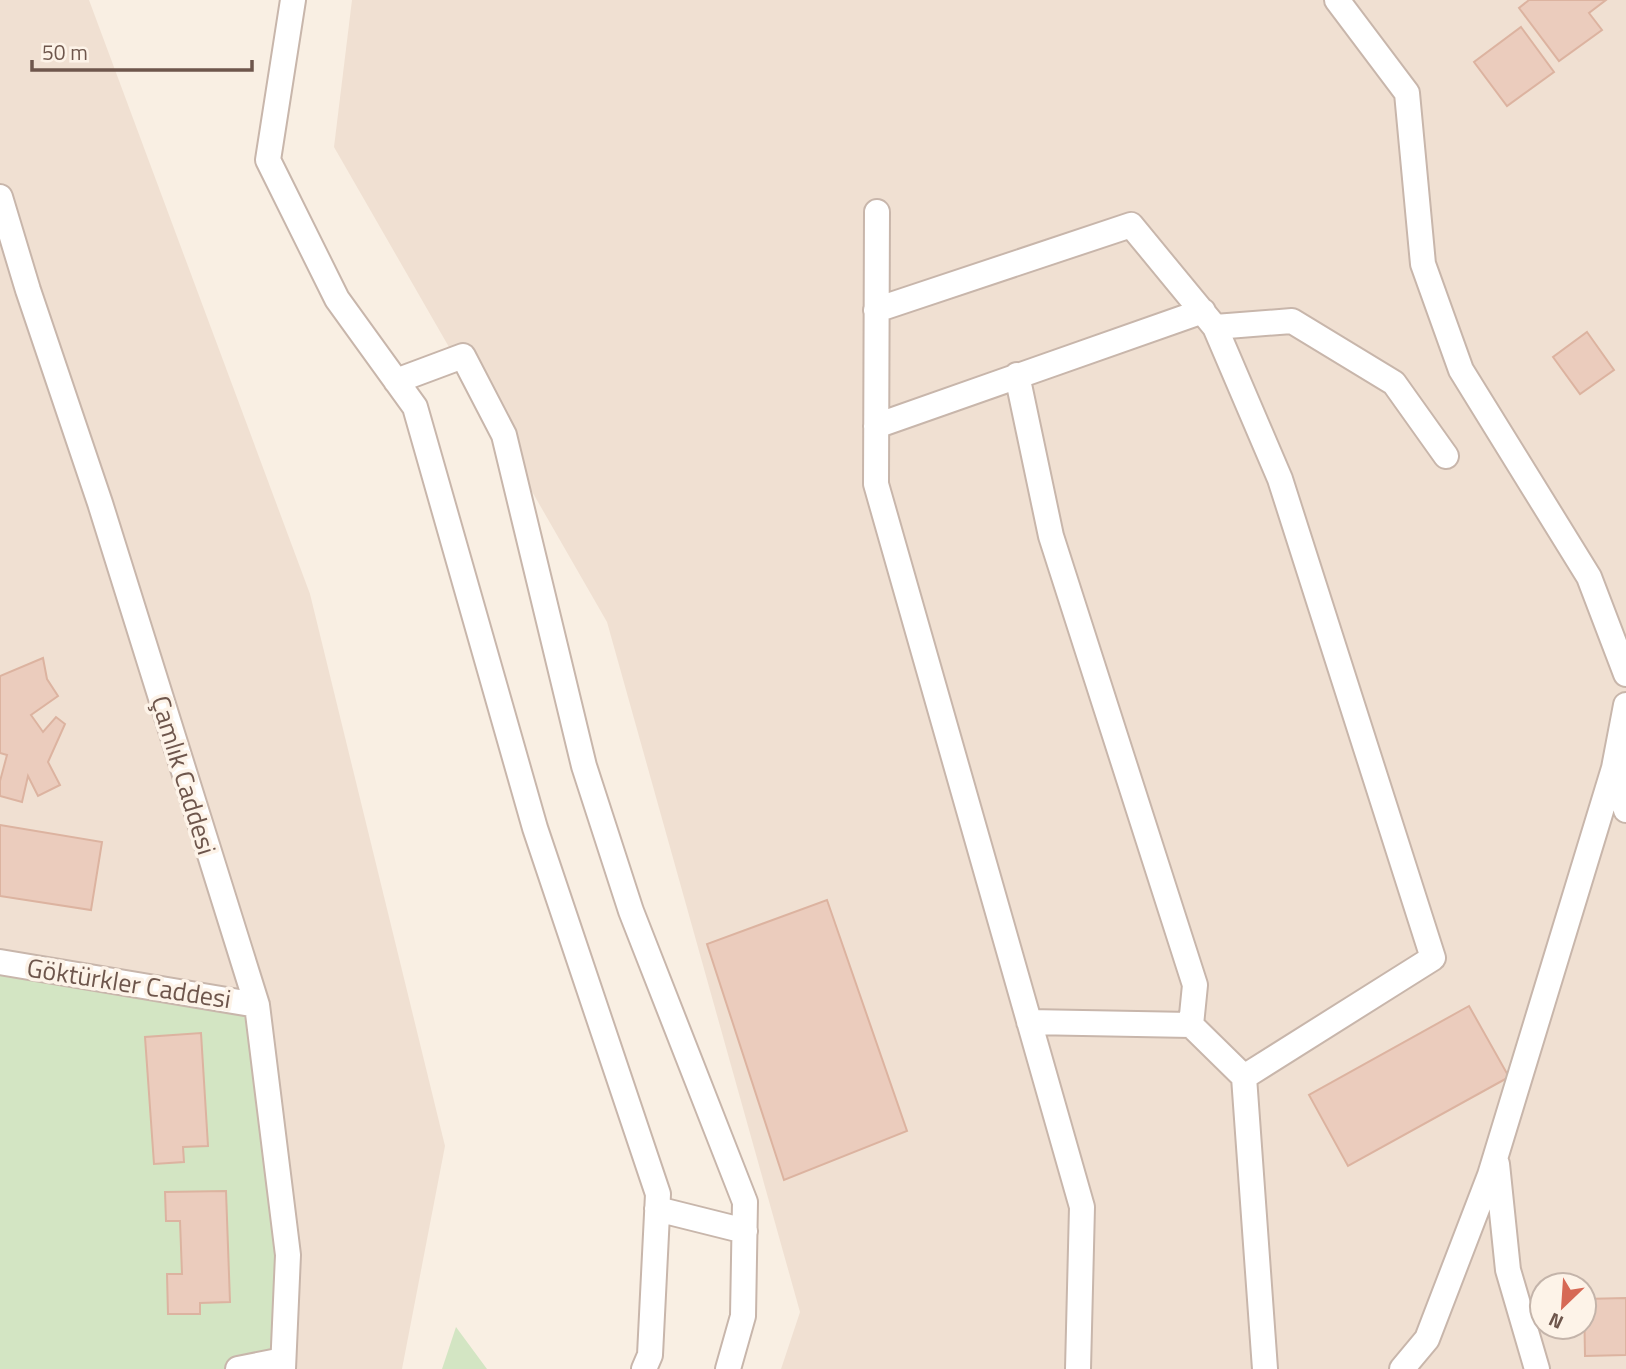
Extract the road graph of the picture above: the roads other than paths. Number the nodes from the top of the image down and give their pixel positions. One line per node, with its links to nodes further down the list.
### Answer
1 (293, 0): 8 (street)
2 (1337, 0): 11 (street)
3 (0, 197): 16 (street, Çamlık Caddesi)
4 (877, 212): 5 (street)
5 (876, 310): 6 (street); 9 (street)
6 (1209, 319): 7 (street); 10 (street); 19 (street)
7 (1017, 375): 9 (street); 18 (street)
8 (396, 382): 21 (street); 22 (street)
9 (876, 426): 17 (street)
10 (1446, 456)
11 (1626, 674)
12 (1626, 705): 13 (street)
13 (1614, 768): 14 (street); 20 (street)
14 (1626, 810)
15 (0, 962): 16 (street, Göktürkler Caddesi)
16 (257, 1004): 23 (street, Çamlık Caddesi)
17 (1029, 1023): 18 (street); 27 (street)
18 (1191, 1025): 19 (street)
19 (1244, 1077): 28 (street)
20 (1496, 1154): 29 (street); 30 (street)
21 (657, 1209): 22 (street); 25 (street)
22 (745, 1231): 26 (street)
23 (283, 1364): 24 (street)
24 (238, 1369)
25 (644, 1369)
26 (729, 1369)
27 (1078, 1369)
28 (1265, 1369)
29 (1402, 1369)
30 (1537, 1369)

